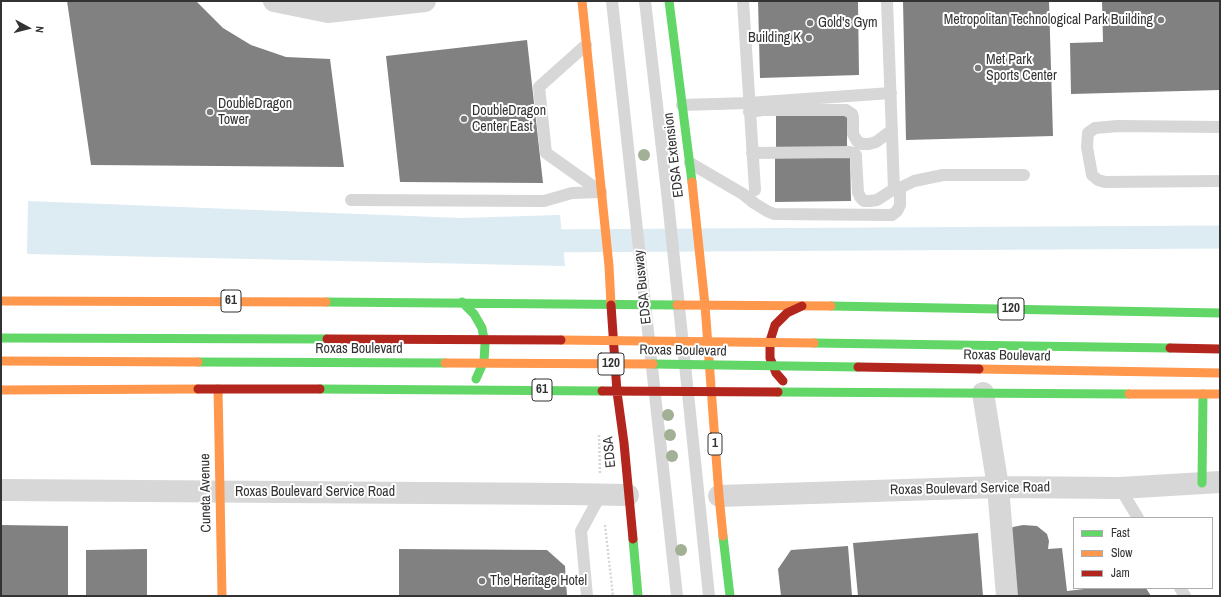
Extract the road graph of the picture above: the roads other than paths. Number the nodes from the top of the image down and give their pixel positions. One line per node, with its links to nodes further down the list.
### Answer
1 (274, 1): 2 (street)
2 (425, 1)
3 (582, 1): 9 (main road)
4 (612, 1): 26 (lane, EDSA Busway)
5 (645, 1): 27 (lane)
6 (669, 1): 11 (main road, EDSA Extension)
7 (743, 1): 12 (lane)
8 (887, 1): 10 (lane)
9 (586, 44): 21 (main road); 21 (lane)
10 (890, 93): 12 (lane); 14 (lane)
11 (682, 105): 12 (lane); 16 (main road, EDSA Extension)
12 (749, 107): 14 (lane); 15 (lane)
13 (1220, 127): 18 (lane)
14 (892, 130): 19 (lane)
15 (752, 153): 19 (lane); 20 (lane)
16 (690, 163): 19 (lane); 28 (main road, EDSA Extension)
17 (1024, 175): 19 (lane)
18 (1220, 181)
19 (897, 188)
20 (755, 190)
21 (602, 197): 22 (lane); 25 (main road)
22 (351, 200)
23 (1, 300): 24 (main road, 61)
24 (462, 302): 25 (main road, 61); 37 (main road)
25 (611, 304): 26 (main road, 61); 38 (main road, EDSA)
26 (645, 304): 27 (main road, 61); 39 (lane, EDSA Busway)
27 (678, 304): 28 (main road, 61); 40 (lane)
28 (705, 305): 29 (main road, 120); 41 (main road, 1)
29 (802, 306): 30 (main road, 120); 42 (main road)
30 (1220, 313)
31 (1, 338): 32 (main road, Roxas Boulevard / 120, bridge)
32 (1220, 349)
33 (1, 361): 34 (main road, Roxas Boulevard / 120, bridge)
34 (1220, 373)
35 (218, 389): 36 (main road, 61); 37 (main road, 61); 50 (main road, Cuneta Avenue)
36 (1, 390)
37 (467, 390): 38 (main road, 61)
38 (617, 392): 39 (main road, 61); 52 (main road, EDSA)
39 (654, 392): 40 (main road, 61); 58 (lane, EDSA Busway)
40 (687, 392): 41 (main road, 61); 59 (lane)
41 (711, 392): 42 (main road); 53 (main road, 1)
42 (802, 392): 43 (main road)
43 (983, 393): 44 (main road); 47 (street)
44 (1203, 394): 45 (main road); 46 (main road)
45 (1220, 394)
46 (1211, 483): 48 (street, Roxas Boulevard Service Road)
47 (998, 488): 48 (street, Roxas Boulevard Service Road); 53 (street, Roxas Boulevard Service Road); 61 (street)
48 (1120, 488): 54 (lane)
49 (1, 490): 50 (street, Roxas Boulevard Service Road)
50 (221, 492): 51 (street, Roxas Boulevard Service Road); 55 (main road, Cuneta Avenue)
51 (601, 494): 52 (street, Roxas Boulevard Service Road); 56 (lane)
52 (628, 495): 57 (main road, EDSA)
53 (719, 496): 60 (main road, 1)
54 (1137, 517)
55 (222, 596)
56 (587, 596)
57 (638, 596)
58 (677, 596)
59 (709, 596)
60 (730, 596)
61 (1007, 596)

